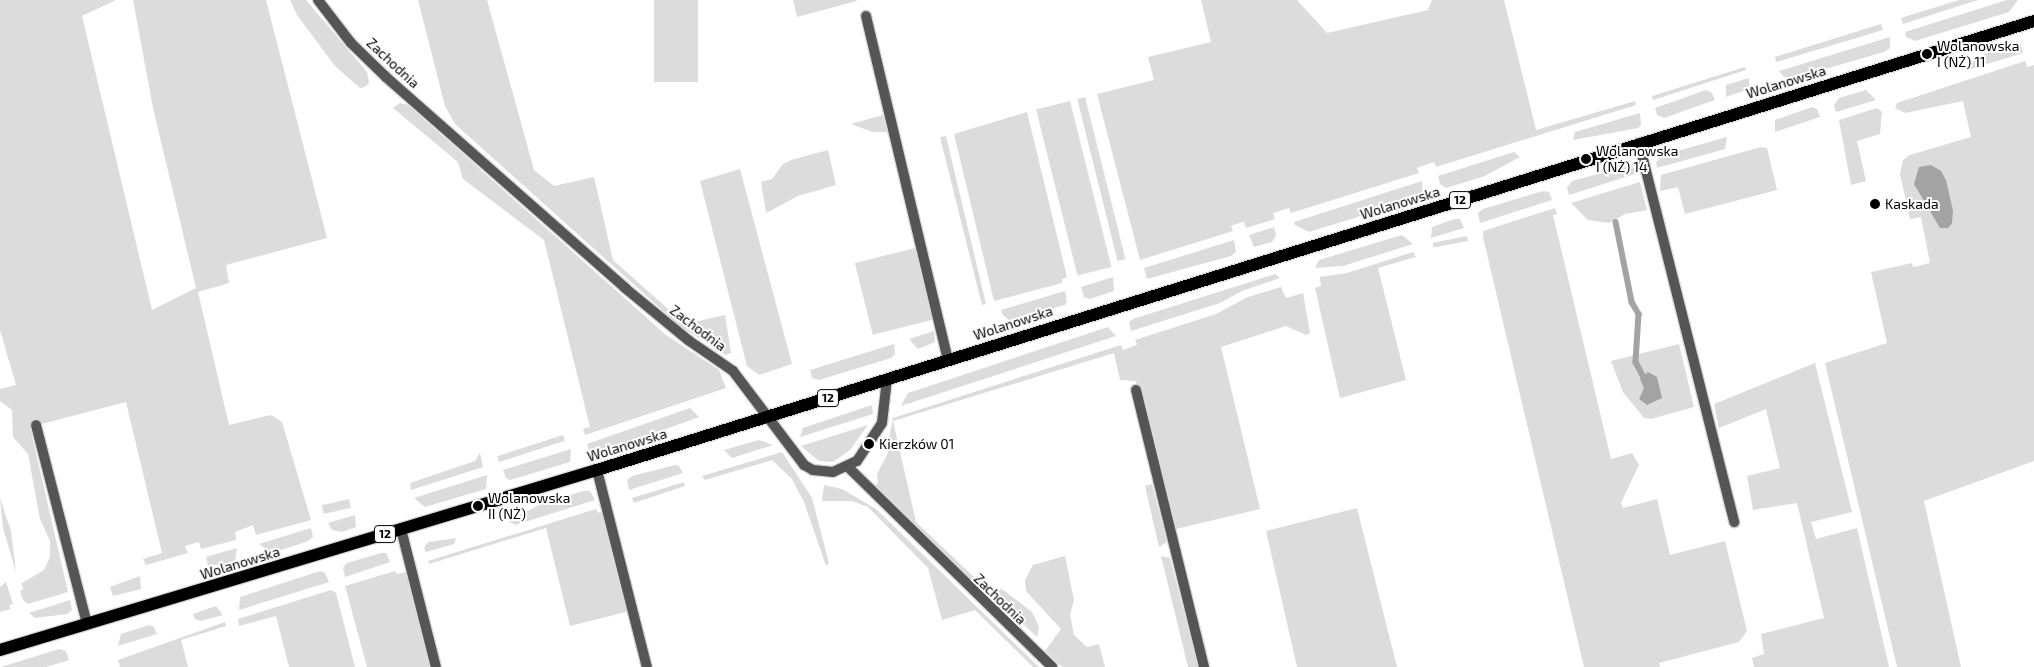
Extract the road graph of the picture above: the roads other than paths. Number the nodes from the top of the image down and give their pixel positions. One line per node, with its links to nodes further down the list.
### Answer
1 (318, 0): 8 (street, Zachodnia)
2 (866, 16): 5 (street)
3 (2034, 21): 4 (main road, Wolanowska / 12)
4 (1639, 143): 5 (main road, Wolanowska / 12); 12 (street)
5 (948, 360): 6 (main road, Wolanowska / 12)
6 (887, 379): 8 (main road, Wolanowska / 12); 10 (street)
7 (1136, 390): 19 (street)
8 (769, 416): 10 (street, Zachodnia); 11 (main road, Wolanowska / 12)
9 (36, 425): 14 (street)
10 (848, 467): 18 (street, Zachodnia)
11 (597, 470): 13 (main road, Wolanowska / 12); 17 (street)
12 (1734, 522)
13 (401, 529): 14 (main road, Wolanowska / 12); 16 (street)
14 (87, 624): 15 (main road, Wolanowska / 12)
15 (0, 650)
16 (436, 667)
17 (646, 667)
18 (1052, 667)
19 (1204, 667)

